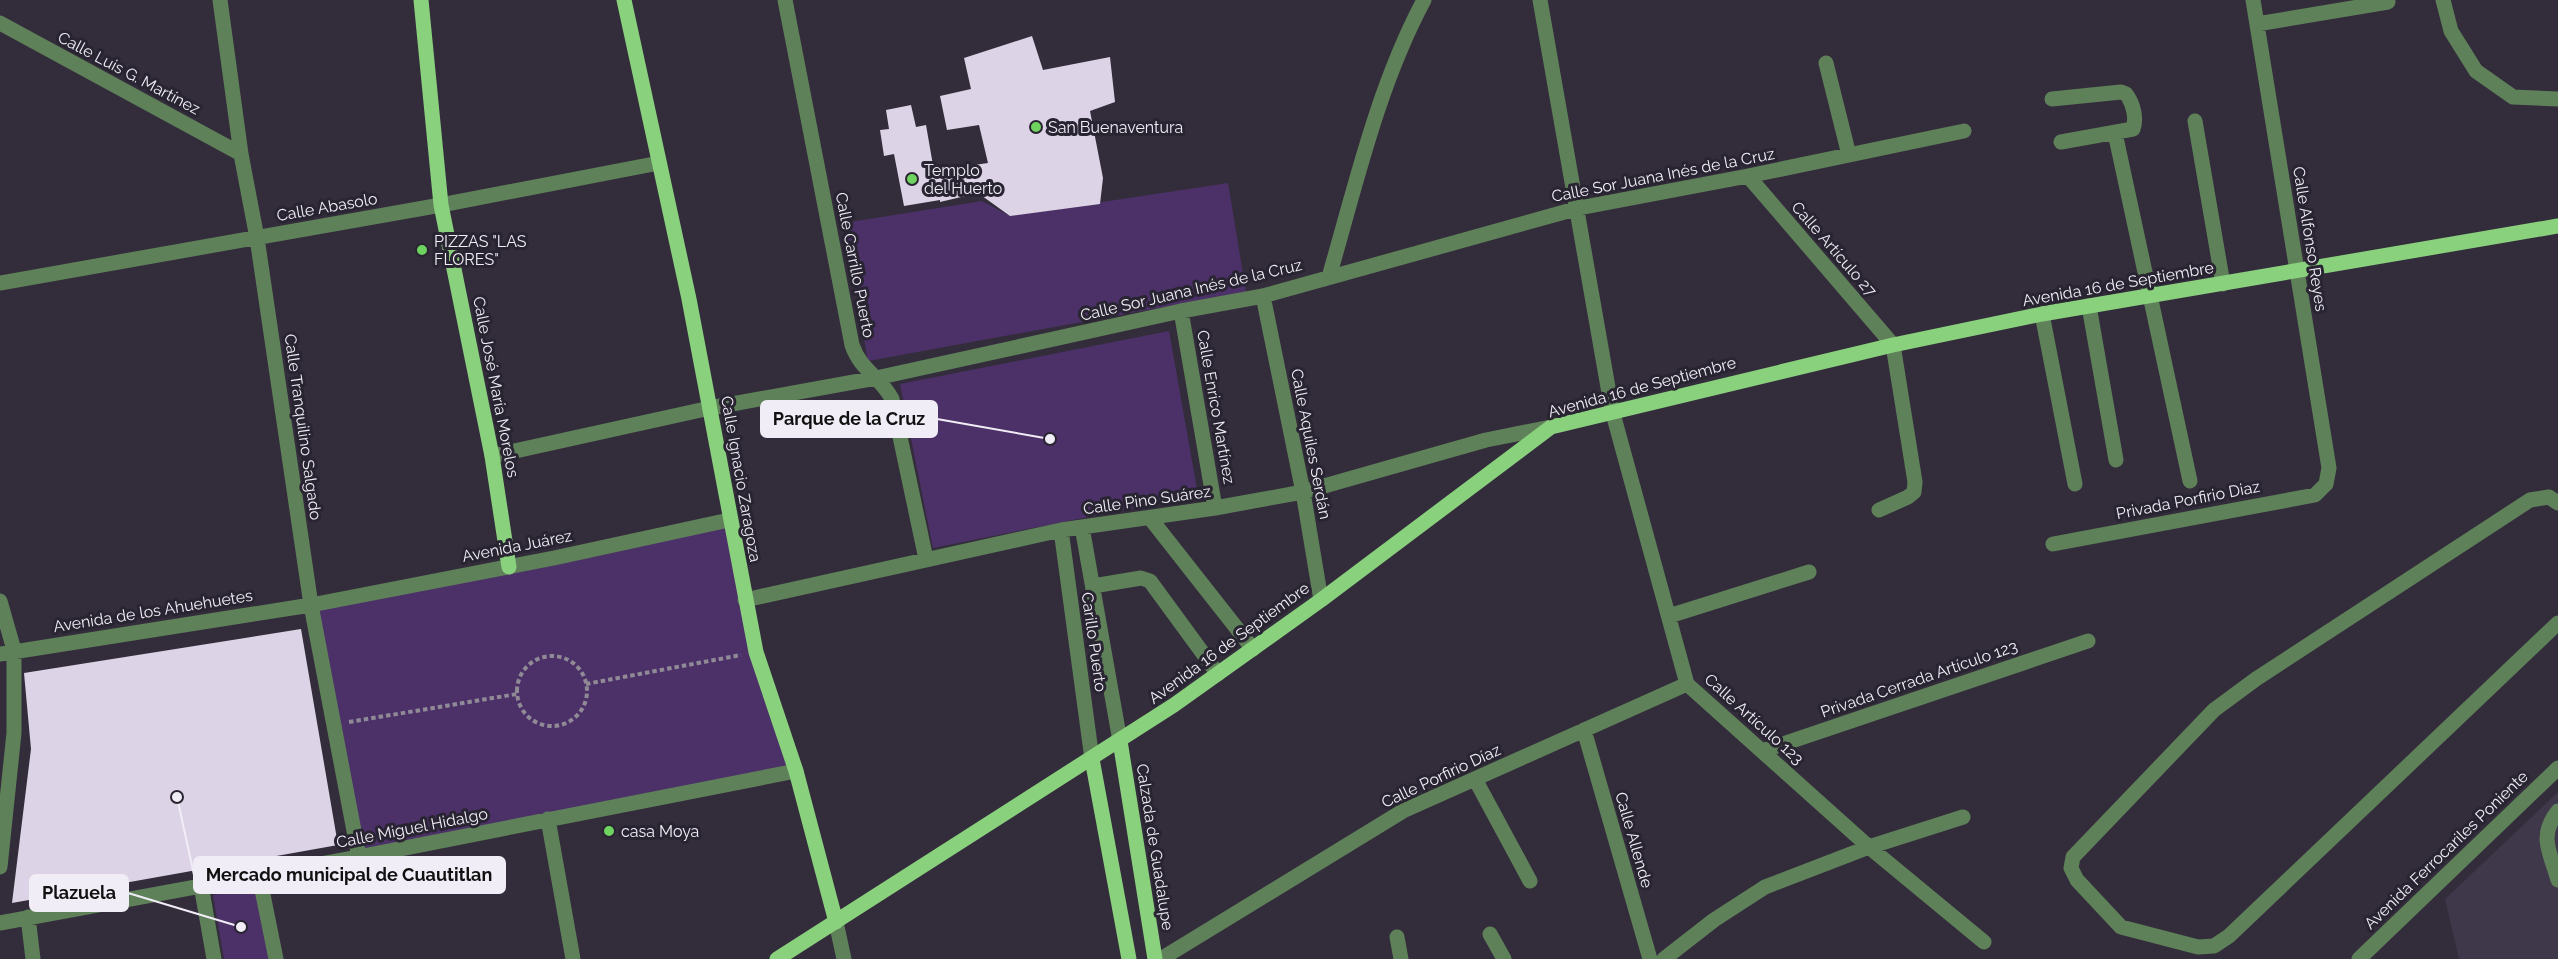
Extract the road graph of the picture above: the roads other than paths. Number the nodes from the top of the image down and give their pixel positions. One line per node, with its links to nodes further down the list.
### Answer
1 (220, 0): 19 (street, Calle Tranquilino Salgado)
2 (421, 0): 23 (main road, Calle José María Morelos)
3 (624, 0): 21 (main road, Calle Ignacio Zaragoza)
4 (785, 0): 37 (street, Calle Carrillo Puerto)
5 (1424, 0): 28 (street)
6 (1540, 0): 24 (street, Calle Artículo 123)
7 (2253, 0): 11 (street, Calle Alfonso Reyes)
8 (2443, 0): 14 (street)
9 (2388, 2): 11 (street)
10 (0, 23): 19 (street, Calle Luis G. Martínez)
11 (2257, 24): 27 (street, Calle Alfonso Reyes)
12 (1826, 63): 20 (street)
13 (2052, 99): 17 (street)
14 (2558, 99)
15 (2196, 121): 30 (street)
16 (1964, 131): 20 (street, Calle Sor Juana Inés de la Cruz)
17 (2115, 133): 18 (street); 32 (street)
18 (2061, 142)
19 (241, 153): 26 (street, Calle Tranquilino Salgado)
20 (1849, 155): 22 (street, Calle Sor Juana Inés de la Cruz)
21 (659, 164): 23 (street, Calle Abasolo); 38 (main road, Calle Ignacio Zaragoza)
22 (1748, 176): 24 (street, Calle Sor Juana Inés de la Cruz); 36 (street, Calle Artículo 27)
23 (441, 205): 26 (street, Calle Abasolo); 41 (main road, Calle José María Morelos)
24 (1579, 208): 28 (street, Calle Sor Juana Inés de la Cruz); 39 (street, Calle Artículo 123)
25 (2558, 226): 27 (main road, Avenida 16 de Septiembre)
26 (257, 238): 29 (street, Calle Abasolo); 62 (street, Calle Tranquilino Salgado)
27 (2297, 271): 30 (main road, Avenida 16 de Septiembre); 45 (street, Calle Alfonso Reyes)
28 (1329, 277): 31 (street, Calle Sor Juana Inés de la Cruz)
29 (0, 283)
30 (2223, 284): 32 (main road, Avenida 16 de Septiembre)
31 (1263, 296): 34 (street, Calle Sor Juana Inés de la Cruz); 46 (street, Calle Aquiles Serdán)
32 (2149, 297): 33 (main road, Avenida 16 de Septiembre); 43 (street)
33 (2089, 306): 35 (main road, Avenida 16 de Septiembre); 42 (street)
34 (1181, 311): 37 (street, Calle Sor Juana Inés de la Cruz); 48 (street, Calle Enrico Martínez)
35 (2042, 314): 36 (main road, Avenida 16 de Septiembre); 44 (street)
36 (1893, 345): 39 (main road, Avenida 16 de Septiembre); 49 (street)
37 (876, 378): 38 (street, Calle Sor Juana Inés de la Cruz); 55 (street, Calle Carrillo Puerto)
38 (710, 408): 41 (street, Calle Sor Juana Inés de la Cruz); 51 (main road, Calle Ignacio Zaragoza)
39 (1612, 410): 40 (main road, Avenida 16 de Septiembre); 63 (street, Calle Artículo 123)
40 (1551, 427): 46 (street, Calle Pino Suárez); 60 (main road, Avenida 16 de Septiembre)
41 (492, 456): 56 (main road, Calle José María Morelos)
42 (2116, 460)
43 (2190, 481)
44 (2075, 484)
45 (2326, 484): 54 (street, Privada Porfirio Diaz)
46 (1302, 492): 48 (street, Calle Pino Suárez); 60 (street, Calle Aquiles Serdán)
47 (2558, 503): 64 (street)
48 (1215, 508): 50 (street, Calle Pino Suárez)
49 (1879, 510)
50 (1150, 518): 52 (street, Calle Pino Suárez); 66 (street)
51 (729, 520): 56 (street, Avenida Juárez); 59 (main road, Calle Ignacio Zaragoza)
52 (1082, 527): 53 (street, Calle Pino Suárez); 58 (street, Carillo Puerto)
53 (1061, 530): 55 (street, Calle Pino Suárez); 73 (street, Carillo Puerto)
54 (2053, 544)
55 (926, 559): 59 (street, Calle Pino Suárez)
56 (509, 567): 62 (street, Avenida Juárez)
57 (1809, 572): 63 (street)
58 (1093, 586): 68 (street); 71 (street, Carillo Puerto)
59 (745, 600): 75 (main road, Calle Ignacio Zaragoza)
60 (1321, 600): 66 (main road, Avenida 16 de Septiembre)
61 (0, 601): 67 (street)
62 (311, 605): 67 (street, Avenida de los Ahuehuetes); 81 (street, Calle Tranquilino Salgado)
63 (1669, 616): 69 (street, Calle Artículo 123)
64 (2558, 623)
65 (2088, 641): 72 (street, Privada Cerrada Artículo 123)
66 (1253, 649): 68 (main road, Avenida 16 de Septiembre)
67 (7, 652): 82 (street)
68 (1218, 674): 71 (main road, Avenida 16 de Septiembre)
69 (1687, 684): 70 (street, Calle Porfirio Díaz); 72 (street, Calle Artículo 123)
70 (1584, 730): 76 (street, Calle Porfirio Díaz); 104 (street, Calle Allende)
71 (1120, 741): 73 (main road, Avenida 16 de Septiembre); 100 (main road, Calzada de Guadalupe)
72 (1762, 751): 80 (street, Calle Artículo 123)
73 (1092, 759): 88 (main road, Avenida 16 de Septiembre); 99 (main road)
74 (2558, 768): 106 (street, Avenida Ferrocariles Poniente)
75 (795, 771): 79 (street, Calle Miguel Hidalgo); 88 (main road, Calle Ignacio Zaragoza)
76 (1475, 779): 85 (street); 101 (street, Calle Porfirio Díaz)
77 (2558, 811): 84 (street)
78 (1963, 817): 80 (street)
79 (548, 819): 81 (street, Calle Miguel Hidalgo); 96 (street)
80 (1869, 847): 92 (street, Calle Artículo 123); 105 (street)
81 (359, 857): 83 (street, Calle Miguel Hidalgo)
82 (0, 867)
83 (259, 875): 86 (street, Calle Miguel Hidalgo); 95 (street)
84 (2558, 880)
85 (1530, 881)
86 (201, 885): 87 (street, Calle Miguel Hidalgo); 94 (street)
87 (28, 918): 89 (street, Calle Miguel Hidalgo); 93 (street)
88 (836, 922): 97 (main road, Avenida 16 de Septiembre); 98 (street, Calle Ignacio Zaragoza)
89 (0, 923)
90 (1490, 934): 103 (street)
91 (1397, 937): 102 (street)
92 (1984, 942)
93 (33, 959)
94 (214, 959)
95 (276, 959)
96 (573, 959)
97 (777, 959)
98 (844, 959)
99 (1129, 959)
100 (1155, 959)
101 (1161, 959)
102 (1401, 959)
103 (1504, 959)
104 (1650, 959)
105 (1664, 959)
106 (2359, 959)

